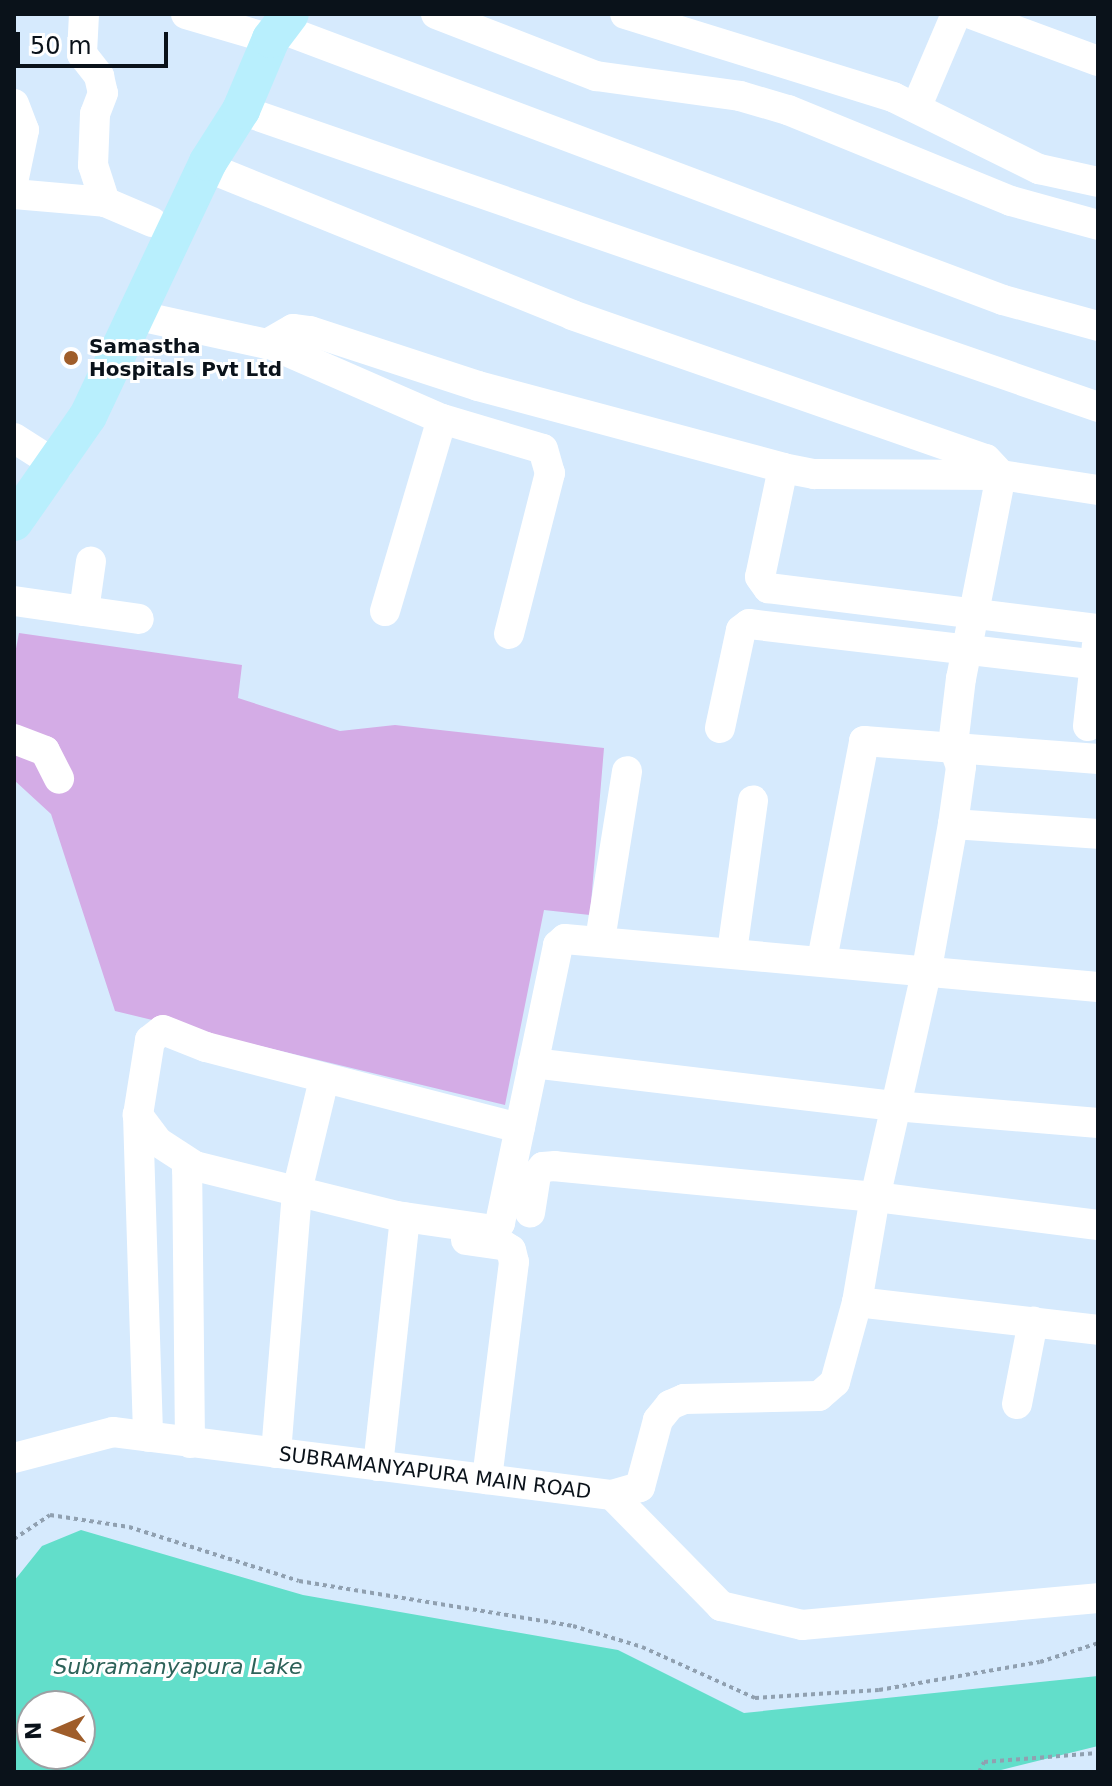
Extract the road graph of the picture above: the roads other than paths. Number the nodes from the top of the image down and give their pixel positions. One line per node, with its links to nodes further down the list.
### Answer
1 (84, 14): 18 (street)
2 (436, 14): 13 (street)
3 (625, 14): 9 (street)
4 (956, 14): 11 (street)
5 (971, 14): 8 (street)
6 (194, 15): 7 (street)
7 (280, 27): 12 (main road); 22 (street)
8 (1098, 61)
9 (802, 68): 11 (street); 13 (street)
10 (14, 104): 15 (street)
11 (916, 108): 16 (street)
12 (241, 110): 14 (main road); 24 (street)
13 (788, 110): 20 (street)
14 (209, 168): 21 (main road); 29 (street)
15 (14, 178)
16 (1098, 182)
17 (14, 194): 18 (street)
18 (105, 202): 19 (street)
19 (152, 222)
20 (1098, 225)
21 (135, 315): 23 (street); 27 (main road)
22 (1098, 326)
23 (270, 344): 25 (street); 28 (street)
24 (1098, 407)
25 (442, 419): 36 (street); 41 (street)
26 (14, 438): 27 (street)
27 (58, 466): 31 (main road)
28 (783, 468): 29 (street); 33 (street)
29 (1001, 475): 30 (street); 37 (street)
30 (1098, 490)
31 (14, 522)
32 (91, 561): 35 (street)
33 (762, 584): 37 (street); 39 (street)
34 (14, 601): 35 (street)
35 (84, 611): 38 (street)
36 (385, 611)
37 (974, 616): 40 (street); 42 (street)
38 (139, 619)
39 (749, 624): 42 (street); 45 (street)
40 (1098, 628): 43 (street)
41 (509, 634)
42 (969, 647): 43 (street); 47 (street)
43 (1097, 665): 44 (street)
44 (1088, 726)
45 (720, 728)
46 (14, 739): 50 (street)
47 (953, 745): 48 (street); 52 (street); 56 (street)
48 (1098, 759)
49 (627, 771): 54 (street)
50 (59, 779)
51 (753, 800): 55 (street)
52 (953, 824): 53 (street); 57 (street)
53 (1098, 834)
54 (600, 940): 55 (street); 59 (street)
55 (732, 952): 56 (street)
56 (822, 960): 57 (street)
57 (927, 969): 58 (street); 61 (street)
58 (1098, 987)
59 (533, 1063): 61 (street); 64 (street)
60 (324, 1079): 62 (street); 64 (street); 66 (street)
61 (895, 1106): 63 (street); 67 (street)
62 (138, 1115): 65 (street); 75 (street)
63 (1098, 1123)
64 (520, 1128): 69 (street)
65 (195, 1166): 66 (street); 76 (street)
66 (297, 1191): 69 (street); 77 (street)
67 (875, 1197): 68 (street); 70 (street); 71 (street)
68 (530, 1213)
69 (404, 1225): 79 (street); 80 (street)
70 (1098, 1225)
71 (857, 1302): 72 (street); 81 (street)
72 (1033, 1322): 73 (street); 74 (street)
73 (1098, 1330)
74 (1017, 1404)
75 (148, 1437): 76 (street, SUBRAMANYAPURA MAIN ROAD); 78 (street, SUBRAMANYAPURA MAIN ROAD)
76 (190, 1443): 77 (street, SUBRAMANYAPURA MAIN ROAD)
77 (276, 1453): 79 (street, SUBRAMANYAPURA MAIN ROAD)
78 (14, 1458)
79 (378, 1466): 80 (street, SUBRAMANYAPURA MAIN ROAD)
80 (487, 1479): 81 (street, SUBRAMANYAPURA MAIN ROAD)
81 (612, 1495): 82 (street, SUBRAMANYAPURA MAIN ROAD)
82 (1098, 1598)

